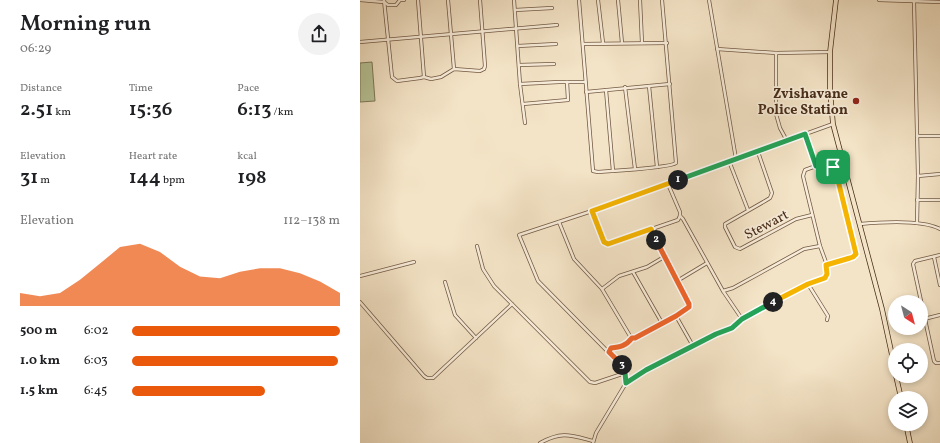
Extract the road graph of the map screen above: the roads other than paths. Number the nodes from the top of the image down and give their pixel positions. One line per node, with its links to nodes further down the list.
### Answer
1 (360, 0): 15 (street)
2 (404, 0): 15 (street)
3 (418, 0): 25 (street)
4 (448, 0): 24 (street)
5 (480, 0): 23 (street)
6 (514, 0): 20 (street)
7 (579, 0): 33 (street)
8 (598, 0): 28 (street)
9 (618, 0): 29 (street)
10 (640, 0): 30 (street)
11 (662, 0): 31 (street)
12 (709, 0): 35 (street)
13 (836, 0): 36 (highway)
14 (880, 0): 16 (street)
15 (384, 1): 26 (street)
16 (902, 1): 17 (street)
17 (914, 2): 18 (street); 54 (street)
18 (940, 2)
19 (552, 8): 20 (street)
20 (515, 10): 22 (street)
21 (558, 25): 22 (street)
22 (516, 29): 23 (street); 34 (street)
23 (483, 32): 24 (street); 40 (street)
24 (451, 35): 25 (street); 40 (street)
25 (420, 37): 26 (street); 41 (street)
26 (388, 40): 27 (street); 41 (street)
27 (360, 42)
28 (602, 43): 29 (street); 33 (street)
29 (622, 43): 30 (street)
30 (642, 43): 31 (street)
31 (666, 43): 45 (street)
32 (556, 44): 34 (street)
33 (583, 44): 43 (street)
34 (518, 46): 39 (street)
35 (717, 49): 37 (street); 58 (street)
36 (830, 52): 37 (street); 52 (highway)
37 (776, 53): 56 (street)
38 (554, 64): 39 (street)
39 (519, 65): 44 (street)
40 (454, 69): 41 (street)
41 (424, 77)
42 (567, 82): 43 (street); 44 (street); 50 (street)
43 (585, 82): 49 (street)
44 (520, 84): 50 (street)
45 (670, 84): 46 (street); 61 (street)
46 (649, 86): 47 (street); 61 (street)
47 (625, 88): 48 (street); 62 (street)
48 (606, 90): 49 (street); 63 (street)
49 (586, 92): 63 (street)
50 (523, 104): 51 (street)
51 (525, 123)
52 (833, 124): 53 (street); 75 (highway)
53 (805, 134): 56 (street); 60 (street)
54 (917, 136): 55 (street); 65 (street)
55 (940, 136)
56 (787, 141): 57 (street)
57 (758, 152): 58 (street); 69 (street)
58 (736, 159): 59 (street)
59 (730, 161): 66 (street); 69 (street)
60 (816, 166): 71 (street); 85 (street)
61 (657, 167): 62 (street)
62 (634, 169): 63 (street)
63 (613, 171)
64 (940, 174): 65 (street)
65 (918, 176): 67 (street)
66 (668, 184): 70 (street); 72 (street)
67 (917, 200): 68 (street); 74 (street)
68 (940, 200)
69 (748, 210): 71 (street, Stewart)
70 (592, 211): 73 (street); 76 (street)
71 (812, 214): 79 (street)
72 (680, 216): 76 (street); 84 (street)
73 (559, 222): 92 (street); 108 (street)
74 (917, 223): 75 (street); 77 (street)
75 (860, 224): 106 (highway)
76 (651, 229): 81 (street)
77 (940, 229)
78 (477, 246): 96 (street)
79 (820, 246): 85 (street); 93 (street)
80 (940, 255): 82 (street)
81 (665, 257): 86 (street); 88 (street)
82 (934, 257): 91 (street); 94 (street)
83 (414, 262): 87 (street)
84 (708, 263): 88 (street); 93 (street)
85 (826, 265): 90 (street)
86 (633, 272): 92 (street); 102 (street)
87 (360, 276)
88 (676, 280): 98 (street)
89 (444, 282): 104 (street)
90 (808, 284): 100 (street); 101 (street)
91 (940, 285)
92 (602, 289): 105 (street)
93 (723, 290): 100 (street)
94 (919, 295)
95 (360, 302): 104 (street)
96 (512, 304): 104 (street); 110 (street)
97 (940, 315): 99 (street)
98 (676, 316): 102 (street); 107 (street)
99 (928, 317)
100 (742, 319): 107 (street)
101 (827, 320)
102 (662, 323): 105 (street)
103 (928, 335): 109 (street)
104 (476, 338)
105 (632, 338): 108 (street)
106 (889, 343)
107 (693, 346): 111 (street)
108 (609, 352): 110 (street)
109 (940, 363)
110 (625, 373): 111 (street)
111 (626, 383): 113 (street)
112 (907, 431): 115 (highway)
113 (593, 442): 114 (street)
114 (540, 443)
115 (910, 443)

